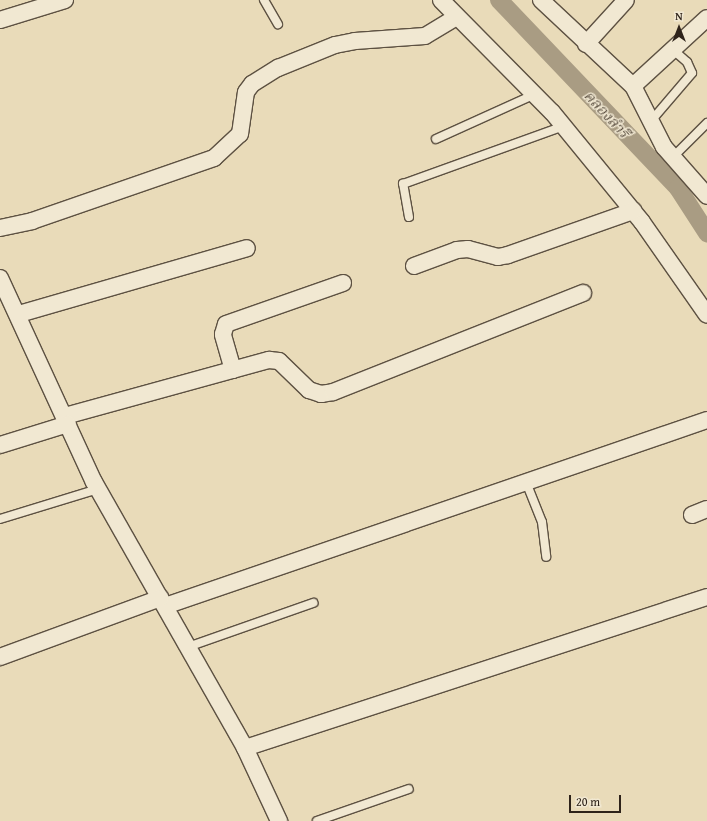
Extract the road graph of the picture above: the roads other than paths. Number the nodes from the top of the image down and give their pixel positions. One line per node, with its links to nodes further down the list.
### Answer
1 (64, 0): 8 (street)
2 (264, 0): 9 (lane)
3 (440, 0): 6 (street)
4 (541, 0): 10 (street)
5 (626, 0): 10 (street)
6 (457, 17): 13 (street); 22 (street)
7 (707, 18): 11 (street)
8 (0, 20)
9 (278, 24)
10 (586, 44): 12 (street)
11 (672, 50): 12 (street); 14 (lane)
12 (633, 86): 14 (street)
13 (535, 94): 16 (street); 17 (lane)
14 (651, 121): 18 (street)
15 (707, 122): 18 (lane)
16 (564, 126): 20 (street); 21 (lane)
17 (436, 139)
18 (673, 157): 19 (street)
19 (707, 196)
20 (633, 211): 24 (street); 29 (street)
21 (409, 217)
22 (0, 228)
23 (247, 248): 28 (street)
24 (414, 266)
25 (0, 278): 28 (street)
26 (343, 283): 30 (street)
27 (583, 293): 30 (street)
28 (19, 314): 31 (street)
29 (707, 315)
30 (233, 370): 31 (street)
31 (66, 420): 33 (street); 35 (street)
32 (707, 420): 34 (street)
33 (0, 445)
34 (526, 482): 39 (lane); 41 (street)
35 (98, 489): 38 (lane); 41 (street)
36 (707, 509): 37 (street)
37 (692, 515)
38 (0, 519)
39 (546, 557)
40 (707, 597): 45 (street)
41 (163, 602): 43 (street); 44 (street)
42 (313, 603): 43 (lane)
43 (188, 647): 45 (street)
44 (0, 657)
45 (245, 748): 47 (street)
46 (409, 790): 48 (lane)
47 (279, 821)
48 (317, 821)

